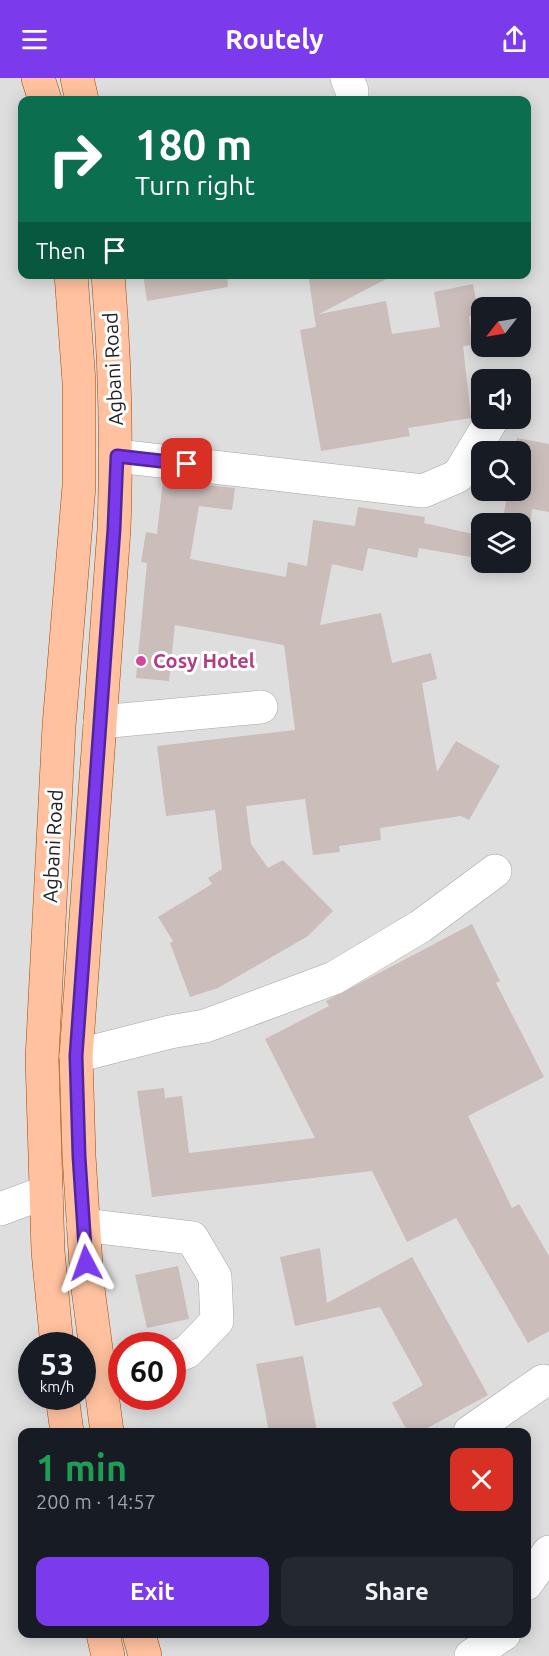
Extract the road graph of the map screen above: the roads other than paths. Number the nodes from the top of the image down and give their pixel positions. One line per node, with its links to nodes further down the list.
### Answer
1 (38, 78): 3 (main road)
2 (77, 78): 4 (main road)
3 (44, 96)
4 (81, 96)
5 (71, 279): 13 (main road, Agbani Road)
6 (108, 279): 8 (main road, Agbani Road)
7 (486, 429): 8 (street)
8 (117, 456): 10 (main road, Agbani Road)
9 (261, 707): 10 (street)
10 (100, 722): 12 (main road, Agbani Road)
11 (495, 871): 12 (street)
12 (76, 1056): 15 (main road, Agbani Road)
13 (46, 1192): 14 (street); 16 (main road, Agbani Road)
14 (0, 1209)
15 (83, 1225): 17 (street); 18 (main road, Agbani Road)
16 (56, 1332)
17 (186, 1353)
18 (108, 1367)
19 (543, 1381): 24 (street)
20 (64, 1410): 22 (main road)
21 (108, 1410): 23 (main road, Agbani Road)
22 (66, 1428)
23 (107, 1428)
24 (476, 1428)
25 (549, 1552): 26 (street)
26 (531, 1577)
27 (104, 1638): 30 (main road)
28 (141, 1638): 31 (main road)
29 (498, 1638): 32 (street)
30 (108, 1656)
31 (145, 1656)
32 (471, 1656)

